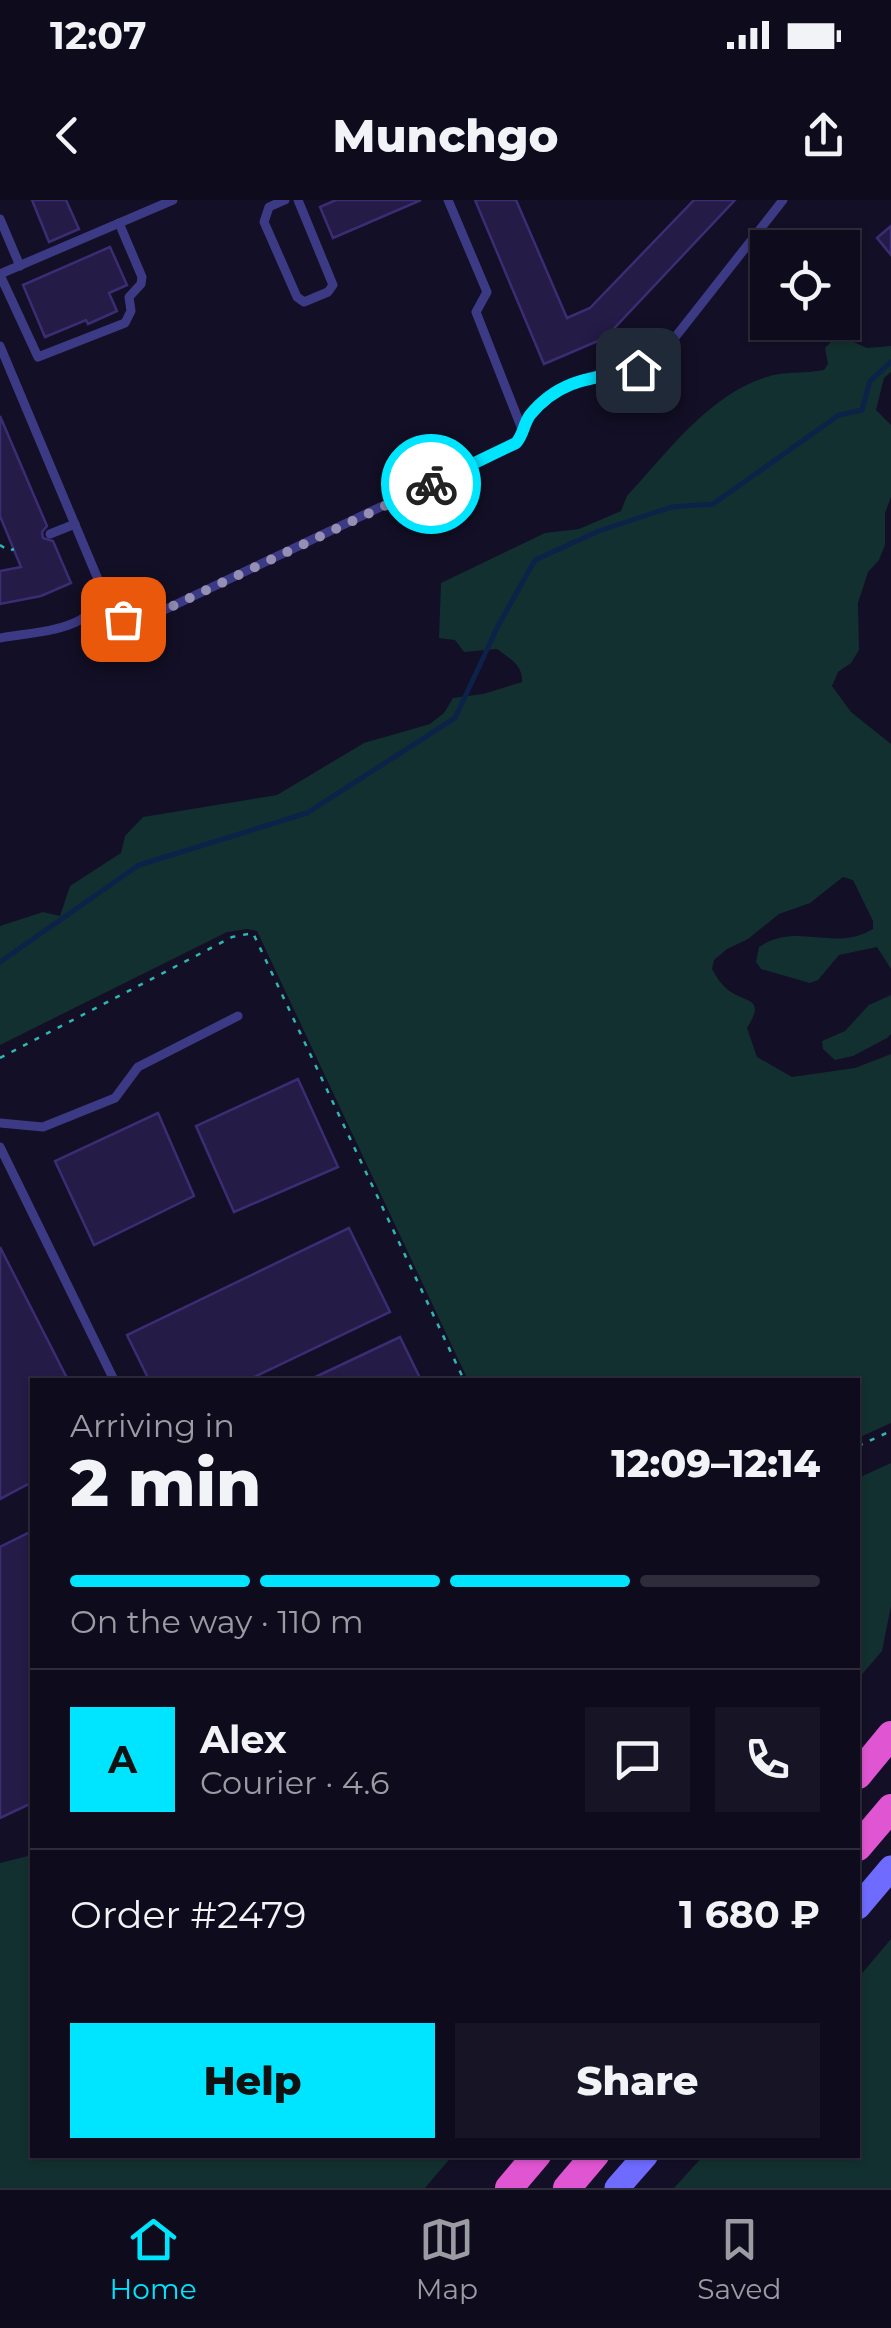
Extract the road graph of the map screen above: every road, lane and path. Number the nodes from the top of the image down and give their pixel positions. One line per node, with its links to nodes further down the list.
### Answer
1 (174, 200): 7 (lane)
2 (285, 200): 3 (lane)
3 (298, 200)
4 (448, 200): 11 (lane)
5 (782, 200): 11 (lane)
6 (0, 219): 8 (lane)
7 (119, 223): 8 (lane); 9 (lane)
8 (20, 266): 9 (lane)
9 (0, 274)
10 (0, 346): 12 (lane)
11 (522, 428): 16 (lane)
12 (75, 524): 13 (lane); 16 (lane)
13 (50, 534)
14 (0, 544): 15 (path)
15 (14, 549)
16 (96, 608): 17 (lane)
17 (0, 638)
18 (238, 1016): 20 (lane)
19 (0, 1058): 23 (path)
20 (0, 1123)
21 (0, 1147): 22 (lane)
22 (113, 1378)
23 (463, 1378)
24 (891, 1431): 25 (path)
25 (860, 1445)
26 (891, 1735): 27 (highway)
27 (860, 1773)
28 (891, 1808): 29 (highway)
29 (860, 1845)
30 (891, 1868): 31 (main road)
31 (860, 1905)
32 (534, 2158): 35 (highway)
33 (592, 2158): 36 (highway)
34 (643, 2158): 37 (main road)
35 (509, 2188)
36 (567, 2188)
37 (617, 2188)

